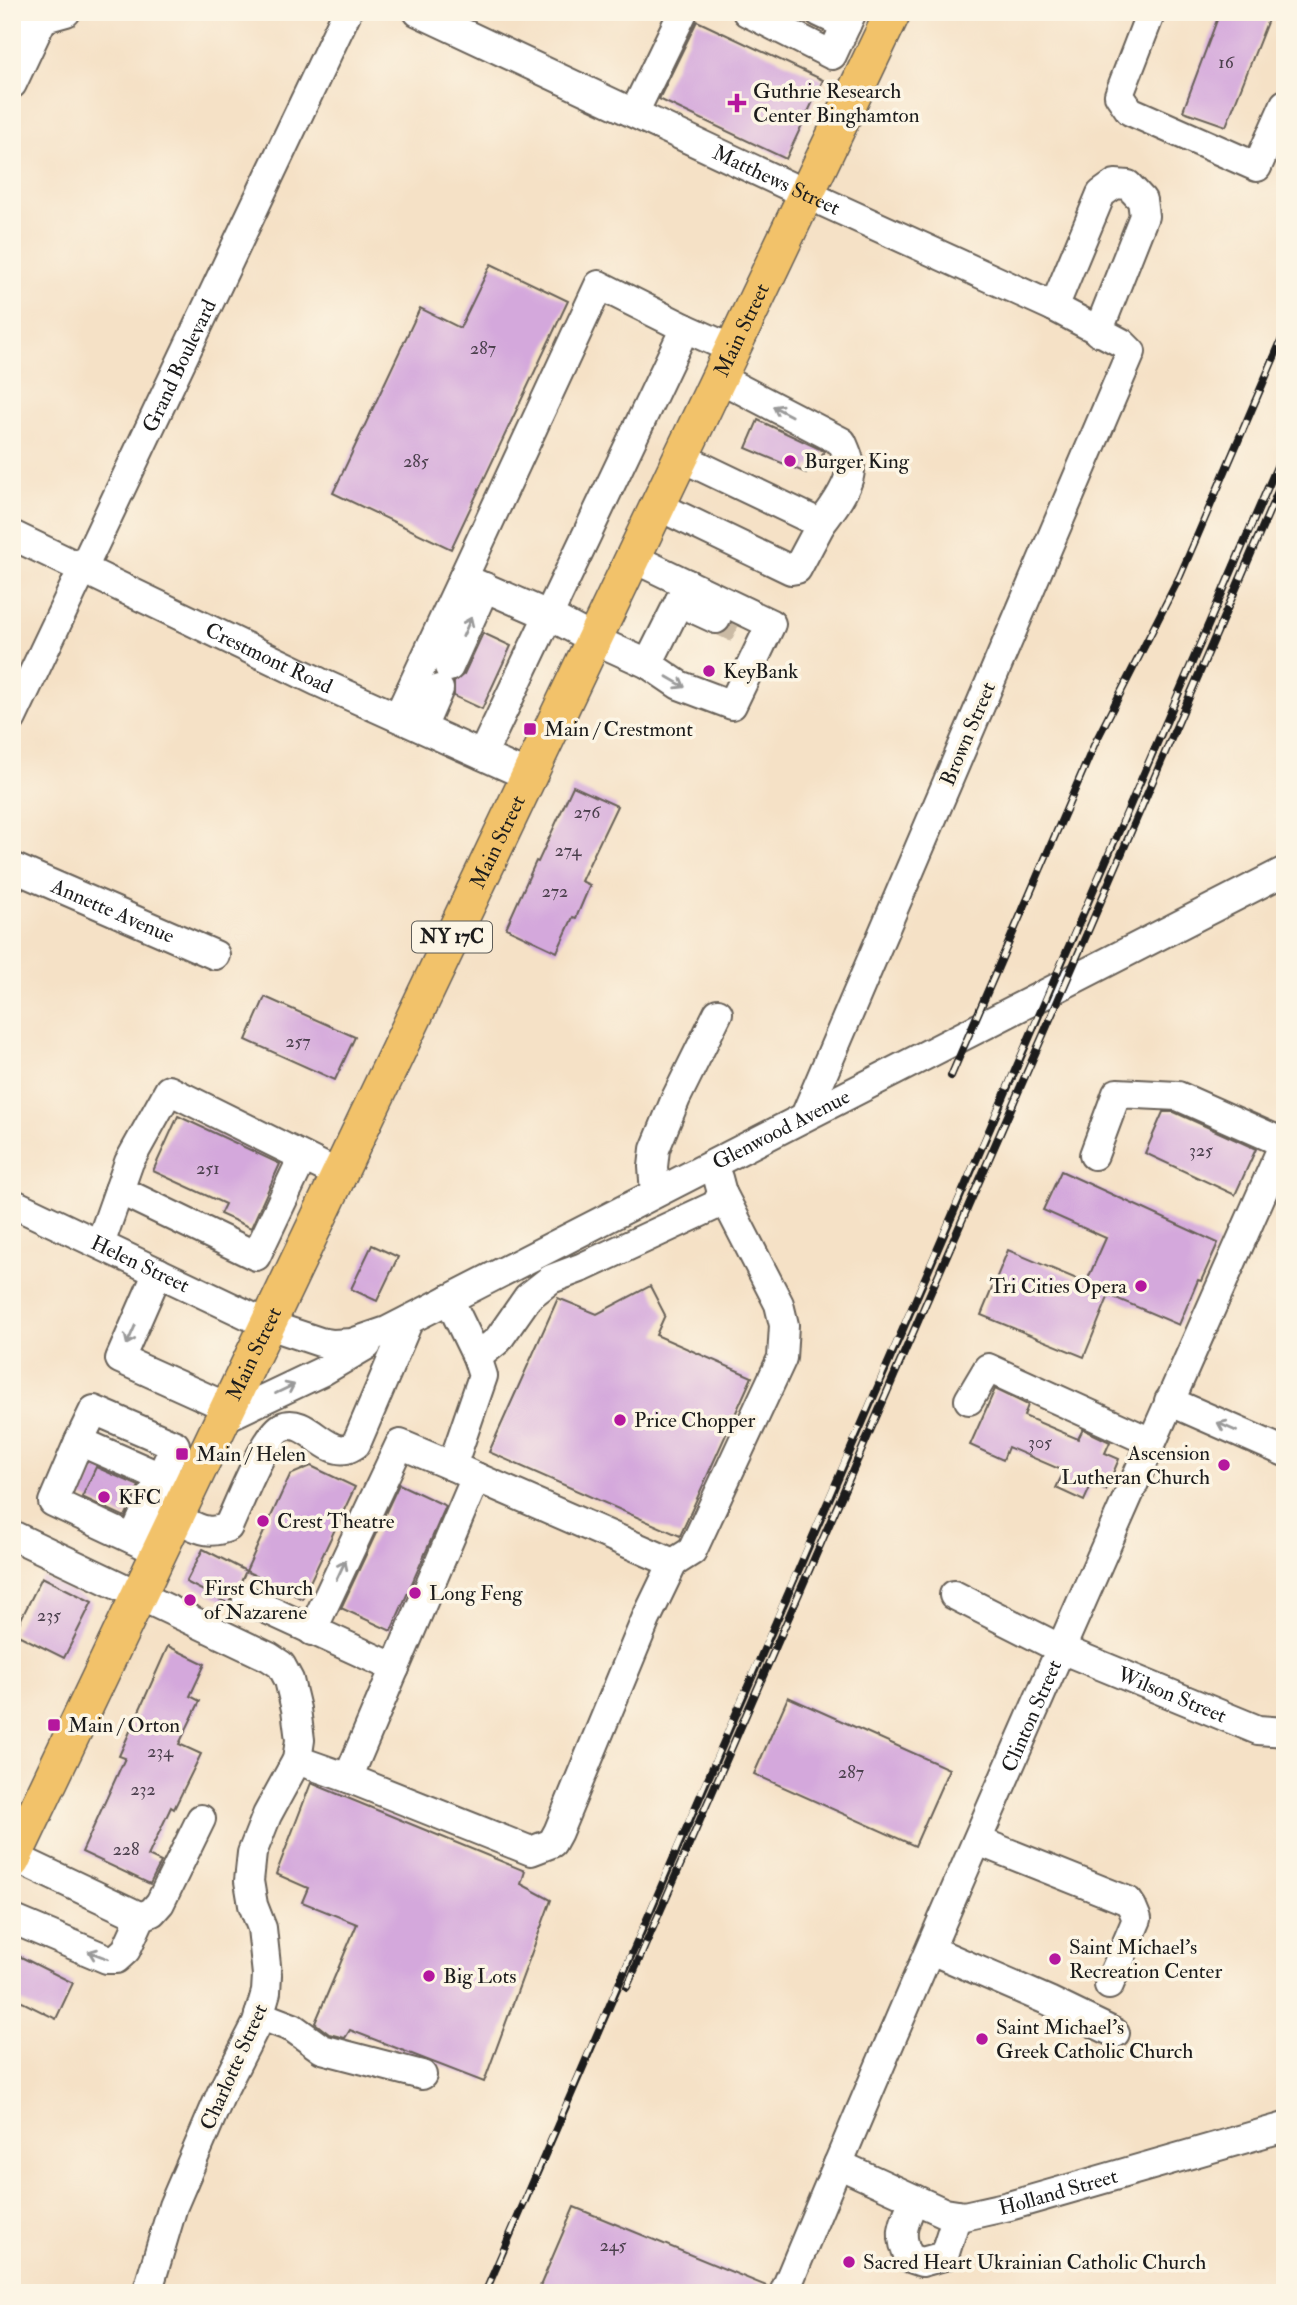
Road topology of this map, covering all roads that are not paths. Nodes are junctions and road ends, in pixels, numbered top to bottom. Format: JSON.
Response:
{"nodes":[{"id":1,"x":347,"y":12,"type":"edge"},
{"id":2,"x":418,"y":12,"type":"edge"},
{"id":3,"x":683,"y":12,"type":"edge"},
{"id":4,"x":747,"y":12,"type":"edge"},
{"id":5,"x":819,"y":12,"type":"edge"},
{"id":6,"x":892,"y":12,"type":"edge"},
{"id":7,"x":1152,"y":12,"type":"edge"},
{"id":8,"x":54,"y":15,"type":"edge"},
{"id":9,"x":849,"y":19,"type":"edge"},
{"id":10,"x":12,"y":27,"type":"edge"},
{"id":11,"x":832,"y":55,"type":"junction"},
{"id":12,"x":865,"y":70,"type":"junction"},
{"id":13,"x":12,"y":84,"type":"edge"},
{"id":14,"x":1285,"y":104,"type":"edge"},
{"id":15,"x":634,"y":113,"type":"junction"},
{"id":16,"x":806,"y":194,"type":"junction"},
{"id":17,"x":1054,"y":307,"type":"junction"},
{"id":18,"x":685,"y":328,"type":"junction"},
{"id":19,"x":1098,"y":331,"type":"junction"},
{"id":20,"x":1131,"y":352,"type":"joint"},
{"id":21,"x":725,"y":363,"type":"junction"},
{"id":22,"x":681,"y":457,"type":"junction"},
{"id":23,"x":658,"y":506,"type":"junction"},
{"id":24,"x":821,"y":524,"type":"junction"},
{"id":25,"x":12,"y":535,"type":"edge"},
{"id":26,"x":633,"y":558,"type":"junction"},
{"id":27,"x":82,"y":569,"type":"junction"},
{"id":28,"x":474,"y":582,"type":"junction"},
{"id":29,"x":684,"y":593,"type":"junction"},
{"id":30,"x":548,"y":615,"type":"junction"},
{"id":31,"x":593,"y":639,"type":"junction"},
{"id":32,"x":762,"y":641,"type":"junction"},
{"id":33,"x":648,"y":664,"type":"junction"},
{"id":34,"x":12,"y":718,"type":"edge"},
{"id":35,"x":410,"y":723,"type":"junction"},
{"id":36,"x":482,"y":755,"type":"junction"},
{"id":37,"x":528,"y":776,"type":"junction"},
{"id":38,"x":12,"y":867,"type":"edge"},
{"id":39,"x":1285,"y":871,"type":"edge"},
{"id":40,"x":215,"y":955,"type":"dead end"},
{"id":41,"x":718,"y":1013,"type":"dead end"},
{"id":42,"x":805,"y":1116,"type":"junction"},
{"id":43,"x":1284,"y":1142,"type":"edge"},
{"id":44,"x":1094,"y":1155,"type":"dead end"},
{"id":45,"x":303,"y":1157,"type":"junction"},
{"id":46,"x":714,"y":1163,"type":"junction"},
{"id":47,"x":340,"y":1175,"type":"junction"},
{"id":48,"x":119,"y":1190,"type":"junction"},
{"id":49,"x":1275,"y":1191,"type":"edge"},
{"id":50,"x":655,"y":1193,"type":"junction"},
{"id":51,"x":722,"y":1193,"type":"junction"},
{"id":52,"x":12,"y":1203,"type":"edge"},
{"id":53,"x":100,"y":1244,"type":"junction"},
{"id":54,"x":158,"y":1272,"type":"junction"},
{"id":55,"x":449,"y":1299,"type":"junction"},
{"id":56,"x":269,"y":1325,"type":"junction"},
{"id":57,"x":398,"y":1326,"type":"junction"},
{"id":58,"x":477,"y":1357,"type":"junction"},
{"id":59,"x":969,"y":1400,"type":"dead end"},
{"id":60,"x":1169,"y":1401,"type":"junction"},
{"id":61,"x":226,"y":1413,"type":"junction"},
{"id":62,"x":1151,"y":1442,"type":"junction"},
{"id":63,"x":83,"y":1443,"type":"junction"},
{"id":64,"x":1285,"y":1452,"type":"edge"},
{"id":65,"x":464,"y":1471,"type":"junction"},
{"id":66,"x":176,"y":1495,"type":"junction"},
{"id":67,"x":60,"y":1505,"type":"junction"},
{"id":68,"x":12,"y":1535,"type":"edge"},
{"id":69,"x":141,"y":1543,"type":"junction"},
{"id":70,"x":38,"y":1547,"type":"junction"},
{"id":71,"x":673,"y":1563,"type":"junction"},
{"id":72,"x":954,"y":1595,"type":"dead end"},
{"id":73,"x":139,"y":1596,"type":"junction"},
{"id":74,"x":247,"y":1600,"type":"dead end"},
{"id":75,"x":312,"y":1631,"type":"junction"},
{"id":76,"x":1061,"y":1649,"type":"junction"},
{"id":77,"x":395,"y":1668,"type":"junction"},
{"id":78,"x":1285,"y":1732,"type":"edge"},
{"id":79,"x":297,"y":1760,"type":"junction"},
{"id":80,"x":348,"y":1777,"type":"junction"},
{"id":81,"x":201,"y":1819,"type":"dead end"},
{"id":82,"x":978,"y":1841,"type":"junction"},
{"id":83,"x":13,"y":1859,"type":"edge"},
{"id":84,"x":141,"y":1917,"type":"junction"},
{"id":85,"x":12,"y":1919,"type":"edge"},
{"id":86,"x":931,"y":1950,"type":"junction"},
{"id":87,"x":1109,"y":1984,"type":"dead end"},
{"id":88,"x":259,"y":2015,"type":"junction"},
{"id":89,"x":1115,"y":2033,"type":"dead end"},
{"id":90,"x":422,"y":2075,"type":"dead end"},
{"id":91,"x":1285,"y":2127,"type":"edge"},
{"id":92,"x":838,"y":2164,"type":"junction"},
{"id":93,"x":914,"y":2199,"type":"junction"},
{"id":94,"x":957,"y":2215,"type":"junction"},
{"id":95,"x":147,"y":2293,"type":"edge"},
{"id":96,"x":784,"y":2293,"type":"edge"}],
"edges":[{"from":1,"to":27,"type":"street","name":"Grand Boulevard"},
{"from":2,"to":15,"type":"street","name":"Matthews Street"},
{"from":3,"to":15,"type":"street"},
{"from":4,"to":11,"type":"street"},
{"from":5,"to":9,"type":"street"},
{"from":6,"to":12,"type":"main road","name":"Main Street","number":"NY 17C"},
{"from":7,"to":14,"type":"street"},
{"from":8,"to":10,"type":"street"},
{"from":8,"to":13,"type":"street"},
{"from":9,"to":11,"type":"street"},
{"from":11,"to":12,"type":"street"},
{"from":12,"to":16,"type":"main road","name":"Main Street","number":"NY 17C"},
{"from":15,"to":16,"type":"street","name":"Matthews Street"},
{"from":16,"to":17,"type":"street","name":"Matthews Street"},
{"from":16,"to":21,"type":"main road","name":"Main Street","number":"NY 17C"},
{"from":17,"to":19,"type":"street","name":"Matthews Street"},
{"from":17,"to":19,"type":"street"},
{"from":18,"to":21,"type":"street"},
{"from":18,"to":28,"type":"street"},
{"from":18,"to":30,"type":"street"},
{"from":19,"to":20,"type":"street","name":"Matthews Street"},
{"from":20,"to":42,"type":"street","name":"Brown Street"},
{"from":21,"to":22,"type":"main road","name":"Main Street","number":"NY 17C"},
{"from":24,"to":21,"type":"street","one_way":true},
{"from":22,"to":23,"type":"main road","name":"Main Street","number":"NY 17C"},
{"from":22,"to":24,"type":"street"},
{"from":23,"to":24,"type":"street"},
{"from":23,"to":26,"type":"main road","name":"Main Street","number":"NY 17C"},
{"from":25,"to":27,"type":"street","name":"Crestmont Road"},
{"from":26,"to":29,"type":"street"},
{"from":26,"to":31,"type":"main road","name":"Main Street","number":"NY 17C"},
{"from":27,"to":34,"type":"street","name":"Grand Boulevard"},
{"from":27,"to":35,"type":"street","name":"Crestmont Road"},
{"from":28,"to":30,"type":"street"},
{"from":28,"to":35,"type":"street"},
{"from":35,"to":28,"type":"street","one_way":true},
{"from":29,"to":32,"type":"street"},
{"from":29,"to":32,"type":"street"},
{"from":29,"to":33,"type":"street"},
{"from":30,"to":31,"type":"street"},
{"from":30,"to":36,"type":"street"},
{"from":31,"to":33,"type":"street"},
{"from":31,"to":37,"type":"main road","name":"Main Street","number":"NY 17C"},
{"from":33,"to":32,"type":"street","one_way":true},
{"from":35,"to":36,"type":"street","name":"Crestmont Road"},
{"from":36,"to":37,"type":"street","name":"Crestmont Road"},
{"from":37,"to":47,"type":"main road","name":"Main Street","number":"NY 17C"},
{"from":38,"to":40,"type":"street","name":"Annette Avenue"},
{"from":39,"to":42,"type":"street","name":"Glenwood Avenue"},
{"from":41,"to":50,"type":"street"},
{"from":42,"to":46,"type":"street","name":"Glenwood Avenue"},
{"from":43,"to":44,"type":"street"},
{"from":43,"to":49,"type":"street","name":"Clinton Street"},
{"from":45,"to":47,"type":"street"},
{"from":45,"to":48,"type":"street"},
{"from":45,"to":48,"type":"street"},
{"from":46,"to":50,"type":"street","name":"Glenwood Avenue"},
{"from":46,"to":51,"type":"street"},
{"from":47,"to":56,"type":"main road","name":"Main Street","number":"NY 17C"},
{"from":48,"to":53,"type":"street"},
{"from":49,"to":60,"type":"street","name":"Clinton Street"},
{"from":50,"to":55,"type":"street","name":"Glenwood Avenue"},
{"from":51,"to":58,"type":"street"},
{"from":51,"to":71,"type":"street"},
{"from":52,"to":53,"type":"street","name":"Helen Street"},
{"from":53,"to":54,"type":"street","name":"Helen Street"},
{"from":54,"to":56,"type":"street","name":"Helen Street"},
{"from":54,"to":61,"type":"street","one_way":true},
{"from":55,"to":57,"type":"street","name":"Glenwood Avenue"},
{"from":55,"to":58,"type":"street"},
{"from":56,"to":57,"type":"street","name":"Glenwood Avenue"},
{"from":56,"to":61,"type":"main road","name":"Main Street","number":"NY 17C"},
{"from":61,"to":57,"type":"street","one_way":true},
{"from":57,"to":66,"type":"street"},
{"from":58,"to":65,"type":"street"},
{"from":59,"to":62,"type":"street"},
{"from":60,"to":62,"type":"street","name":"Clinton Street"},
{"from":64,"to":60,"type":"street","one_way":true},
{"from":61,"to":66,"type":"main road","name":"Main Street","number":"NY 17C"},
{"from":62,"to":76,"type":"street","name":"Clinton Street"},
{"from":63,"to":66,"type":"street"},
{"from":63,"to":67,"type":"street"},
{"from":63,"to":69,"type":"street"},
{"from":65,"to":71,"type":"street"},
{"from":75,"to":65,"type":"street","one_way":true},
{"from":65,"to":77,"type":"street"},
{"from":66,"to":69,"type":"main road","name":"Main Street","number":"NY 17C"},
{"from":67,"to":69,"type":"street"},
{"from":67,"to":70,"type":"street"},
{"from":68,"to":70,"type":"street"},
{"from":69,"to":73,"type":"main road","name":"Main Street","number":"NY 17C"},
{"from":70,"to":73,"type":"street"},
{"from":71,"to":80,"type":"street"},
{"from":72,"to":76,"type":"street","name":"Wilson Street"},
{"from":73,"to":79,"type":"street"},
{"from":73,"to":83,"type":"main road","name":"Main Street","number":"NY 17C"},
{"from":74,"to":75,"type":"street"},
{"from":75,"to":77,"type":"street"},
{"from":76,"to":78,"type":"street","name":"Wilson Street"},
{"from":76,"to":82,"type":"street","name":"Clinton Street"},
{"from":77,"to":80,"type":"street"},
{"from":79,"to":80,"type":"street"},
{"from":79,"to":88,"type":"street","name":"Charlotte Street"},
{"from":81,"to":84,"type":"street"},
{"from":82,"to":86,"type":"street","name":"Clinton Street"},
{"from":82,"to":87,"type":"street"},
{"from":83,"to":84,"type":"street"},
{"from":84,"to":85,"type":"street","one_way":true},
{"from":86,"to":89,"type":"street"},
{"from":86,"to":92,"type":"street","name":"Clinton Street"},
{"from":88,"to":90,"type":"street"},
{"from":88,"to":95,"type":"street","name":"Charlotte Street"},
{"from":91,"to":94,"type":"street","name":"Holland Street"},
{"from":92,"to":93,"type":"street","name":"Holland Street"},
{"from":92,"to":96,"type":"street","name":"Clinton Street"},
{"from":93,"to":94,"type":"street","name":"Holland Street"},
{"from":93,"to":94,"type":"street"}]}
